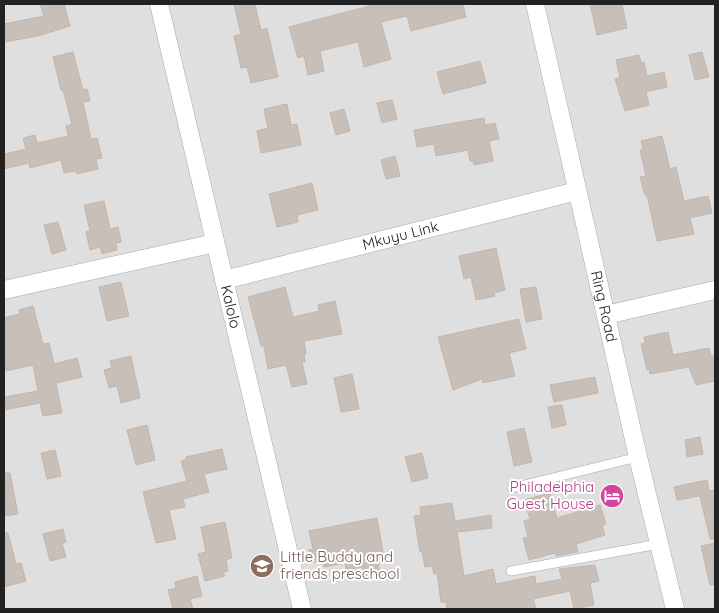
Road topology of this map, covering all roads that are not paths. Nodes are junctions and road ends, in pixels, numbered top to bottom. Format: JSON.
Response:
{"nodes":[{"id":1,"x":159,"y":4,"type":"edge"},
{"id":2,"x":536,"y":4,"type":"edge"},
{"id":3,"x":577,"y":191,"type":"junction"},
{"id":4,"x":215,"y":243,"type":"junction"},
{"id":5,"x":224,"y":280,"type":"junction"},
{"id":6,"x":4,"y":290,"type":"edge"},
{"id":7,"x":715,"y":290,"type":"edge"},
{"id":8,"x":606,"y":315,"type":"junction"},
{"id":9,"x":638,"y":457,"type":"junction"},
{"id":10,"x":512,"y":488,"type":"dead end"},
{"id":11,"x":659,"y":544,"type":"junction"},
{"id":12,"x":511,"y":571,"type":"dead end"},
{"id":13,"x":302,"y":609,"type":"edge"},
{"id":14,"x":675,"y":609,"type":"edge"}],
"edges":[{"from":1,"to":4,"type":"street","name":"Kalolo"},
{"from":2,"to":3,"type":"street","name":"Ring Road"},
{"from":3,"to":5,"type":"street","name":"Mkuyu Link"},
{"from":3,"to":8,"type":"street","name":"Ring Road"},
{"from":4,"to":5,"type":"street","name":"Kalolo"},
{"from":4,"to":6,"type":"street"},
{"from":5,"to":13,"type":"street","name":"Kalolo"},
{"from":7,"to":8,"type":"street"},
{"from":8,"to":9,"type":"street","name":"Ring Road"},
{"from":9,"to":10,"type":"lane"},
{"from":9,"to":11,"type":"street","name":"Ring Road"},
{"from":11,"to":12,"type":"lane"},
{"from":11,"to":14,"type":"street","name":"Ring Road"}]}
